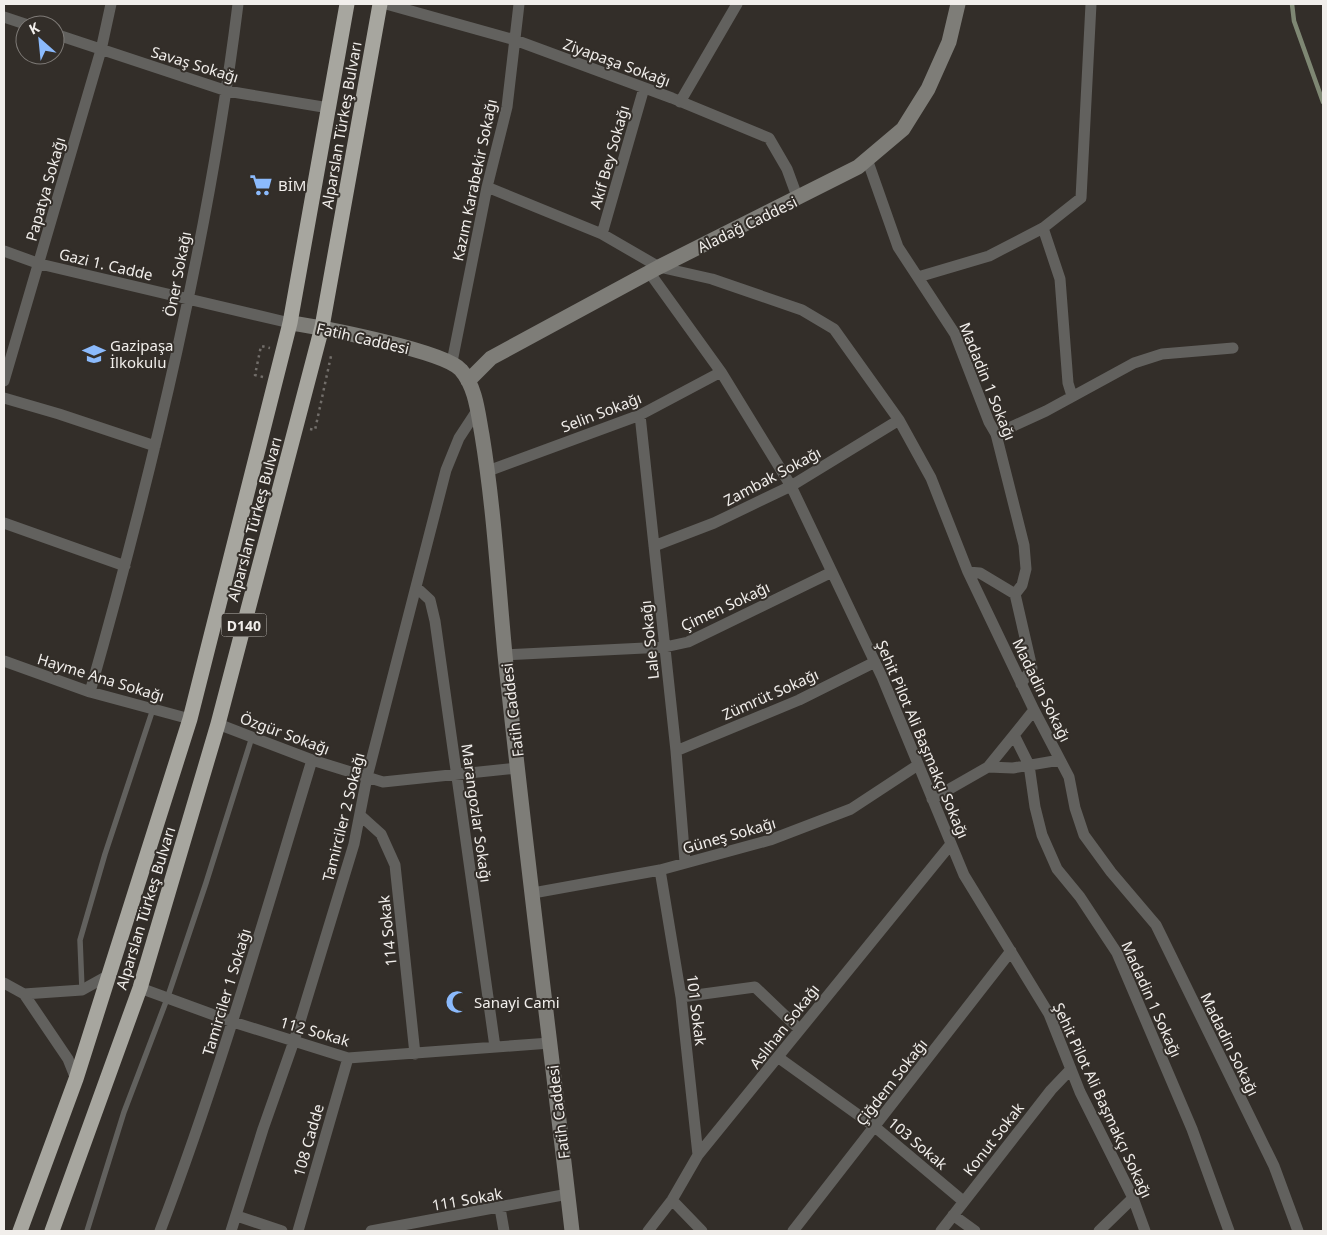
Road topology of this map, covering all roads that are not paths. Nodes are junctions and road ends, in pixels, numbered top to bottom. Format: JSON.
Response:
{"nodes":[{"id":1,"x":111,"y":4,"type":"edge"},
{"id":2,"x":238,"y":4,"type":"edge"},
{"id":3,"x":347,"y":4,"type":"edge"},
{"id":4,"x":380,"y":4,"type":"edge"},
{"id":5,"x":386,"y":4,"type":"edge"},
{"id":6,"x":519,"y":4,"type":"edge"},
{"id":7,"x":737,"y":4,"type":"edge"},
{"id":8,"x":958,"y":4,"type":"edge"},
{"id":9,"x":1091,"y":4,"type":"edge"},
{"id":10,"x":65,"y":37,"type":"edge"},
{"id":11,"x":515,"y":40,"type":"junction"},
{"id":12,"x":101,"y":50,"type":"junction"},
{"id":13,"x":644,"y":88,"type":"junction"},
{"id":14,"x":227,"y":91,"type":"junction"},
{"id":15,"x":680,"y":102,"type":"junction"},
{"id":16,"x":330,"y":108,"type":"junction"},
{"id":17,"x":867,"y":159,"type":"junction"},
{"id":18,"x":487,"y":187,"type":"junction"},
{"id":19,"x":798,"y":198,"type":"junction"},
{"id":20,"x":1043,"y":228,"type":"junction"},
{"id":21,"x":602,"y":234,"type":"junction"},
{"id":22,"x":4,"y":251,"type":"edge"},
{"id":23,"x":40,"y":264,"type":"junction"},
{"id":24,"x":654,"y":269,"type":"junction"},
{"id":25,"x":918,"y":277,"type":"junction"},
{"id":26,"x":188,"y":299,"type":"junction"},
{"id":27,"x":290,"y":323,"type":"junction"},
{"id":28,"x":322,"y":328,"type":"junction"},
{"id":29,"x":1234,"y":348,"type":"dead end"},
{"id":30,"x":452,"y":362,"type":"junction"},
{"id":31,"x":721,"y":372,"type":"junction"},
{"id":32,"x":468,"y":380,"type":"junction"},
{"id":33,"x":4,"y":381,"type":"edge"},
{"id":34,"x":1072,"y":396,"type":"junction"},
{"id":35,"x":4,"y":398,"type":"edge"},
{"id":36,"x":478,"y":409,"type":"junction"},
{"id":37,"x":640,"y":415,"type":"junction"},
{"id":38,"x":899,"y":420,"type":"junction"},
{"id":39,"x":996,"y":434,"type":"junction"},
{"id":40,"x":155,"y":446,"type":"junction"},
{"id":41,"x":488,"y":471,"type":"junction"},
{"id":42,"x":791,"y":486,"type":"junction"},
{"id":43,"x":4,"y":523,"type":"edge"},
{"id":44,"x":654,"y":546,"type":"junction"},
{"id":45,"x":126,"y":566,"type":"junction"},
{"id":46,"x":832,"y":572,"type":"junction"},
{"id":47,"x":968,"y":572,"type":"junction"},
{"id":48,"x":417,"y":588,"type":"junction"},
{"id":49,"x":1016,"y":594,"type":"junction"},
{"id":50,"x":665,"y":647,"type":"junction"},
{"id":51,"x":505,"y":654,"type":"junction"},
{"id":52,"x":4,"y":661,"type":"edge"},
{"id":53,"x":875,"y":662,"type":"junction"},
{"id":54,"x":1022,"y":684,"type":"junction"},
{"id":55,"x":90,"y":692,"type":"junction"},
{"id":56,"x":154,"y":709,"type":"junction"},
{"id":57,"x":1034,"y":710,"type":"junction"},
{"id":58,"x":190,"y":719,"type":"junction"},
{"id":59,"x":218,"y":724,"type":"junction"},
{"id":60,"x":1014,"y":735,"type":"junction"},
{"id":61,"x":252,"y":737,"type":"junction"},
{"id":62,"x":676,"y":751,"type":"junction"},
{"id":63,"x":312,"y":760,"type":"junction"},
{"id":64,"x":1060,"y":760,"type":"junction"},
{"id":65,"x":918,"y":765,"type":"junction"},
{"id":66,"x":1029,"y":766,"type":"junction"},
{"id":67,"x":988,"y":767,"type":"junction"},
{"id":68,"x":518,"y":768,"type":"junction"},
{"id":69,"x":456,"y":775,"type":"junction"},
{"id":70,"x":367,"y":777,"type":"junction"},
{"id":71,"x":932,"y":799,"type":"junction"},
{"id":72,"x":361,"y":816,"type":"junction"},
{"id":73,"x":951,"y":844,"type":"junction"},
{"id":74,"x":685,"y":862,"type":"junction"},
{"id":75,"x":660,"y":870,"type":"junction"},
{"id":76,"x":532,"y":893,"type":"junction"},
{"id":77,"x":1011,"y":951,"type":"junction"},
{"id":78,"x":109,"y":975,"type":"junction"},
{"id":79,"x":4,"y":983,"type":"edge"},
{"id":80,"x":140,"y":988,"type":"junction"},
{"id":81,"x":82,"y":990,"type":"junction"},
{"id":82,"x":24,"y":994,"type":"junction"},
{"id":83,"x":681,"y":997,"type":"junction"},
{"id":84,"x":167,"y":999,"type":"junction"},
{"id":85,"x":233,"y":1022,"type":"junction"},
{"id":86,"x":799,"y":1029,"type":"junction"},
{"id":87,"x":294,"y":1041,"type":"junction"},
{"id":88,"x":550,"y":1043,"type":"junction"},
{"id":89,"x":495,"y":1047,"type":"junction"},
{"id":90,"x":415,"y":1054,"type":"junction"},
{"id":91,"x":348,"y":1058,"type":"junction"},
{"id":92,"x":779,"y":1058,"type":"junction"},
{"id":93,"x":1071,"y":1069,"type":"junction"},
{"id":94,"x":76,"y":1079,"type":"junction"},
{"id":95,"x":875,"y":1127,"type":"junction"},
{"id":96,"x":698,"y":1156,"type":"junction"},
{"id":97,"x":568,"y":1194,"type":"junction"},
{"id":98,"x":1133,"y":1198,"type":"junction"},
{"id":99,"x":672,"y":1200,"type":"junction"},
{"id":100,"x":963,"y":1201,"type":"junction"},
{"id":101,"x":500,"y":1208,"type":"junction"},
{"id":102,"x":953,"y":1215,"type":"junction"},
{"id":103,"x":237,"y":1216,"type":"junction"},
{"id":104,"x":20,"y":1231,"type":"edge"},
{"id":105,"x":52,"y":1231,"type":"edge"},
{"id":106,"x":87,"y":1231,"type":"edge"},
{"id":107,"x":160,"y":1231,"type":"edge"},
{"id":108,"x":232,"y":1231,"type":"edge"},
{"id":109,"x":282,"y":1231,"type":"edge"},
{"id":110,"x":298,"y":1231,"type":"edge"},
{"id":111,"x":371,"y":1231,"type":"edge"},
{"id":112,"x":504,"y":1231,"type":"edge"},
{"id":113,"x":572,"y":1231,"type":"edge"},
{"id":114,"x":648,"y":1231,"type":"edge"},
{"id":115,"x":702,"y":1231,"type":"edge"},
{"id":116,"x":793,"y":1231,"type":"edge"},
{"id":117,"x":941,"y":1231,"type":"edge"},
{"id":118,"x":975,"y":1231,"type":"edge"},
{"id":119,"x":1099,"y":1231,"type":"edge"},
{"id":120,"x":1145,"y":1231,"type":"edge"},
{"id":121,"x":1229,"y":1231,"type":"edge"},
{"id":122,"x":1298,"y":1231,"type":"edge"}],
"edges":[{"from":1,"to":12,"type":"street","name":"Papatya Sokağı"},
{"from":2,"to":14,"type":"street","name":"Öner Sokağı"},
{"from":3,"to":16,"type":"highway","name":"Alparslan Türkeş Bulvarı","number":"D140"},
{"from":4,"to":28,"type":"highway","name":"Alparslan Türkeş Bulvarı","number":"D140"},
{"from":5,"to":11,"type":"street","name":"Ziyapaşa Sokağı"},
{"from":6,"to":11,"type":"street","name":"Kazım Karabekir Sokağı"},
{"from":7,"to":15,"type":"street"},
{"from":8,"to":17,"type":"main road","name":"Aladağ Caddesi"},
{"from":9,"to":20,"type":"street"},
{"from":10,"to":12,"type":"street","name":"Savaş Sokağı"},
{"from":11,"to":13,"type":"street","name":"Ziyapaşa Sokağı"},
{"from":11,"to":18,"type":"street","name":"Kazım Karabekir Sokağı"},
{"from":12,"to":14,"type":"street","name":"Savaş Sokağı"},
{"from":12,"to":23,"type":"street","name":"Papatya Sokağı"},
{"from":13,"to":15,"type":"street","name":"Ziyapaşa Sokağı"},
{"from":13,"to":21,"type":"street","name":"Akif Bey Sokağı"},
{"from":14,"to":16,"type":"street","name":"Savaş Sokağı"},
{"from":14,"to":26,"type":"street","name":"Öner Sokağı"},
{"from":15,"to":19,"type":"street","name":"Ziyapaşa Sokağı"},
{"from":16,"to":27,"type":"highway","name":"Alparslan Türkeş Bulvarı","number":"D140"},
{"from":17,"to":19,"type":"main road","name":"Aladağ Caddesi"},
{"from":17,"to":25,"type":"street","name":"Madadin 1 Sokağı"},
{"from":18,"to":21,"type":"street","name":"Şehit Pilot Ali Başmakçı Sokağı"},
{"from":18,"to":30,"type":"street","name":"Kazım Karabekir Sokağı"},
{"from":19,"to":24,"type":"main road","name":"Aladağ Caddesi"},
{"from":20,"to":25,"type":"street"},
{"from":20,"to":34,"type":"street"},
{"from":21,"to":24,"type":"street","name":"Şehit Pilot Ali Başmakçı Sokağı"},
{"from":22,"to":23,"type":"street","name":"Gazi 1. Cadde"},
{"from":23,"to":26,"type":"street","name":"Gazi 1. Cadde"},
{"from":23,"to":33,"type":"street","name":"Papatya Sokağı"},
{"from":24,"to":31,"type":"street","name":"Şehit Pilot Ali Başmakçı Sokağı"},
{"from":24,"to":32,"type":"main road","name":"Aladağ Caddesi"},
{"from":24,"to":38,"type":"street","name":"Madadin Sokağı"},
{"from":25,"to":39,"type":"street","name":"Madadin 1 Sokağı"},
{"from":26,"to":27,"type":"street","name":"Gazi 1. Cadde"},
{"from":26,"to":40,"type":"street","name":"Öner Sokağı"},
{"from":27,"to":28,"type":"main road","name":"Fatih Caddesi"},
{"from":27,"to":58,"type":"highway","name":"Alparslan Türkeş Bulvarı","number":"D140"},
{"from":28,"to":30,"type":"main road","name":"Fatih Caddesi"},
{"from":28,"to":59,"type":"highway","name":"Alparslan Türkeş Bulvarı","number":"D140"},
{"from":29,"to":34,"type":"street"},
{"from":30,"to":32,"type":"main road","name":"Fatih Caddesi"},
{"from":31,"to":37,"type":"street","name":"Selin Sokağı"},
{"from":31,"to":42,"type":"street","name":"Şehit Pilot Ali Başmakçı Sokağı"},
{"from":32,"to":36,"type":"main road","name":"Fatih Caddesi"},
{"from":34,"to":39,"type":"street"},
{"from":35,"to":40,"type":"street"},
{"from":36,"to":41,"type":"main road","name":"Fatih Caddesi"},
{"from":36,"to":48,"type":"street","name":"Tamirciler 2 Sokağı"},
{"from":37,"to":41,"type":"street","name":"Selin Sokağı"},
{"from":37,"to":44,"type":"street","name":"Lale Sokağı"},
{"from":38,"to":42,"type":"street","name":"Zambak Sokağı"},
{"from":38,"to":47,"type":"street","name":"Madadin Sokağı"},
{"from":39,"to":49,"type":"street","name":"Madadin 1 Sokağı"},
{"from":40,"to":45,"type":"street","name":"Öner Sokağı"},
{"from":41,"to":51,"type":"main road","name":"Fatih Caddesi"},
{"from":42,"to":44,"type":"street","name":"Zambak Sokağı"},
{"from":42,"to":46,"type":"street","name":"Şehit Pilot Ali Başmakçı Sokağı"},
{"from":43,"to":45,"type":"street"},
{"from":44,"to":50,"type":"street","name":"Lale Sokağı"},
{"from":45,"to":55,"type":"street","name":"Öner Sokağı"},
{"from":46,"to":50,"type":"street","name":"Çimen Sokağı"},
{"from":46,"to":53,"type":"street","name":"Şehit Pilot Ali Başmakçı Sokağı"},
{"from":47,"to":49,"type":"street"},
{"from":47,"to":54,"type":"street","name":"Madadin Sokağı"},
{"from":48,"to":69,"type":"street","name":"Marangozlar Sokağı"},
{"from":48,"to":70,"type":"street","name":"Tamirciler 2 Sokağı"},
{"from":49,"to":54,"type":"street"},
{"from":50,"to":51,"type":"street","name":"Çimen Sokağı"},
{"from":50,"to":62,"type":"street","name":"Lale Sokağı"},
{"from":51,"to":68,"type":"main road","name":"Fatih Caddesi"},
{"from":52,"to":55,"type":"street","name":"Hayme Ana Sokağı"},
{"from":53,"to":62,"type":"street","name":"Zümrüt Sokağı"},
{"from":53,"to":65,"type":"street","name":"Şehit Pilot Ali Başmakçı Sokağı"},
{"from":54,"to":57,"type":"street","name":"Madadin Sokağı"},
{"from":55,"to":56,"type":"street","name":"Hayme Ana Sokağı"},
{"from":56,"to":58,"type":"street","name":"Hayme Ana Sokağı"},
{"from":56,"to":81,"type":"lane"},
{"from":57,"to":60,"type":"street"},
{"from":57,"to":64,"type":"street","name":"Madadin Sokağı"},
{"from":58,"to":78,"type":"highway","name":"Alparslan Türkeş Bulvarı","number":"D140"},
{"from":59,"to":61,"type":"street","name":"Özgür Sokağı"},
{"from":59,"to":80,"type":"highway","name":"Alparslan Türkeş Bulvarı","number":"D140"},
{"from":60,"to":66,"type":"street","name":"Madadin 1 Sokağı"},
{"from":60,"to":67,"type":"street"},
{"from":61,"to":63,"type":"street","name":"Özgür Sokağı"},
{"from":61,"to":84,"type":"lane"},
{"from":62,"to":74,"type":"street","name":"Lale Sokağı"},
{"from":63,"to":70,"type":"street","name":"Özgür Sokağı"},
{"from":63,"to":85,"type":"street","name":"Tamirciler 1 Sokağı"},
{"from":64,"to":66,"type":"street"},
{"from":64,"to":122,"type":"street","name":"Madadin Sokağı"},
{"from":65,"to":71,"type":"street","name":"Şehit Pilot Ali Başmakçı Sokağı"},
{"from":65,"to":74,"type":"street","name":"Güneş Sokağı"},
{"from":66,"to":67,"type":"street"},
{"from":66,"to":121,"type":"street","name":"Madadin 1 Sokağı"},
{"from":67,"to":71,"type":"street"},
{"from":68,"to":69,"type":"street","name":"Özgür Sokağı"},
{"from":68,"to":76,"type":"main road","name":"Fatih Caddesi"},
{"from":69,"to":70,"type":"street","name":"Özgür Sokağı"},
{"from":69,"to":89,"type":"street","name":"Marangozlar Sokağı"},
{"from":70,"to":72,"type":"street","name":"Tamirciler 2 Sokağı"},
{"from":71,"to":73,"type":"street","name":"Şehit Pilot Ali Başmakçı Sokağı"},
{"from":72,"to":87,"type":"street","name":"Tamirciler 2 Sokağı"},
{"from":72,"to":90,"type":"street","name":"114 Sokak"},
{"from":73,"to":77,"type":"street","name":"Şehit Pilot Ali Başmakçı Sokağı"},
{"from":73,"to":86,"type":"street","name":"Aslıhan Sokağı"},
{"from":74,"to":75,"type":"street","name":"Güneş Sokağı"},
{"from":75,"to":76,"type":"street","name":"Güneş Sokağı"},
{"from":75,"to":83,"type":"street","name":"101 Sokak"},
{"from":76,"to":88,"type":"main road","name":"Fatih Caddesi"},
{"from":77,"to":93,"type":"street","name":"Şehit Pilot Ali Başmakçı Sokağı"},
{"from":77,"to":95,"type":"street","name":"Çiğdem Sokağı"},
{"from":78,"to":81,"type":"street"},
{"from":78,"to":94,"type":"highway","name":"Alparslan Türkeş Bulvarı","number":"D140"},
{"from":79,"to":82,"type":"street"},
{"from":80,"to":84,"type":"street","name":"112 Sokak"},
{"from":80,"to":105,"type":"highway","name":"Alparslan Türkeş Bulvarı","number":"D140"},
{"from":81,"to":82,"type":"street"},
{"from":82,"to":94,"type":"street"},
{"from":83,"to":86,"type":"street"},
{"from":83,"to":96,"type":"street","name":"101 Sokak"},
{"from":84,"to":85,"type":"street","name":"112 Sokak"},
{"from":84,"to":106,"type":"lane"},
{"from":85,"to":87,"type":"street","name":"112 Sokak"},
{"from":85,"to":107,"type":"street","name":"Tamirciler 1 Sokağı"},
{"from":86,"to":92,"type":"street","name":"Aslıhan Sokağı"},
{"from":87,"to":91,"type":"street","name":"112 Sokak"},
{"from":87,"to":103,"type":"street","name":"Tamirciler 2 Sokağı"},
{"from":88,"to":89,"type":"street","name":"112 Sokak"},
{"from":88,"to":97,"type":"main road","name":"Fatih Caddesi"},
{"from":89,"to":90,"type":"street","name":"112 Sokak"},
{"from":90,"to":91,"type":"street","name":"112 Sokak"},
{"from":91,"to":110,"type":"street","name":"108 Cadde"},
{"from":92,"to":95,"type":"street","name":"103 Sokak"},
{"from":92,"to":96,"type":"street","name":"Aslıhan Sokağı"},
{"from":93,"to":98,"type":"street","name":"Şehit Pilot Ali Başmakçı Sokağı"},
{"from":93,"to":100,"type":"street","name":"Konut Sokak"},
{"from":94,"to":104,"type":"highway","name":"Alparslan Türkeş Bulvarı","number":"D140"},
{"from":95,"to":100,"type":"street","name":"103 Sokak"},
{"from":95,"to":116,"type":"street","name":"Çiğdem Sokağı"},
{"from":96,"to":99,"type":"street","name":"Aslıhan Sokağı"},
{"from":97,"to":101,"type":"street","name":"111 Sokak"},
{"from":97,"to":113,"type":"main road","name":"Fatih Caddesi"},
{"from":98,"to":119,"type":"street"},
{"from":98,"to":120,"type":"street","name":"Şehit Pilot Ali Başmakçı Sokağı"},
{"from":99,"to":114,"type":"street","name":"Aslıhan Sokağı"},
{"from":99,"to":115,"type":"street"},
{"from":100,"to":102,"type":"street","name":"Konut Sokak"},
{"from":101,"to":111,"type":"street","name":"111 Sokak"},
{"from":101,"to":112,"type":"street"},
{"from":102,"to":117,"type":"street","name":"Konut Sokak"},
{"from":102,"to":118,"type":"street"},
{"from":103,"to":108,"type":"street","name":"Tamirciler 2 Sokağı"},
{"from":103,"to":109,"type":"street"}]}
